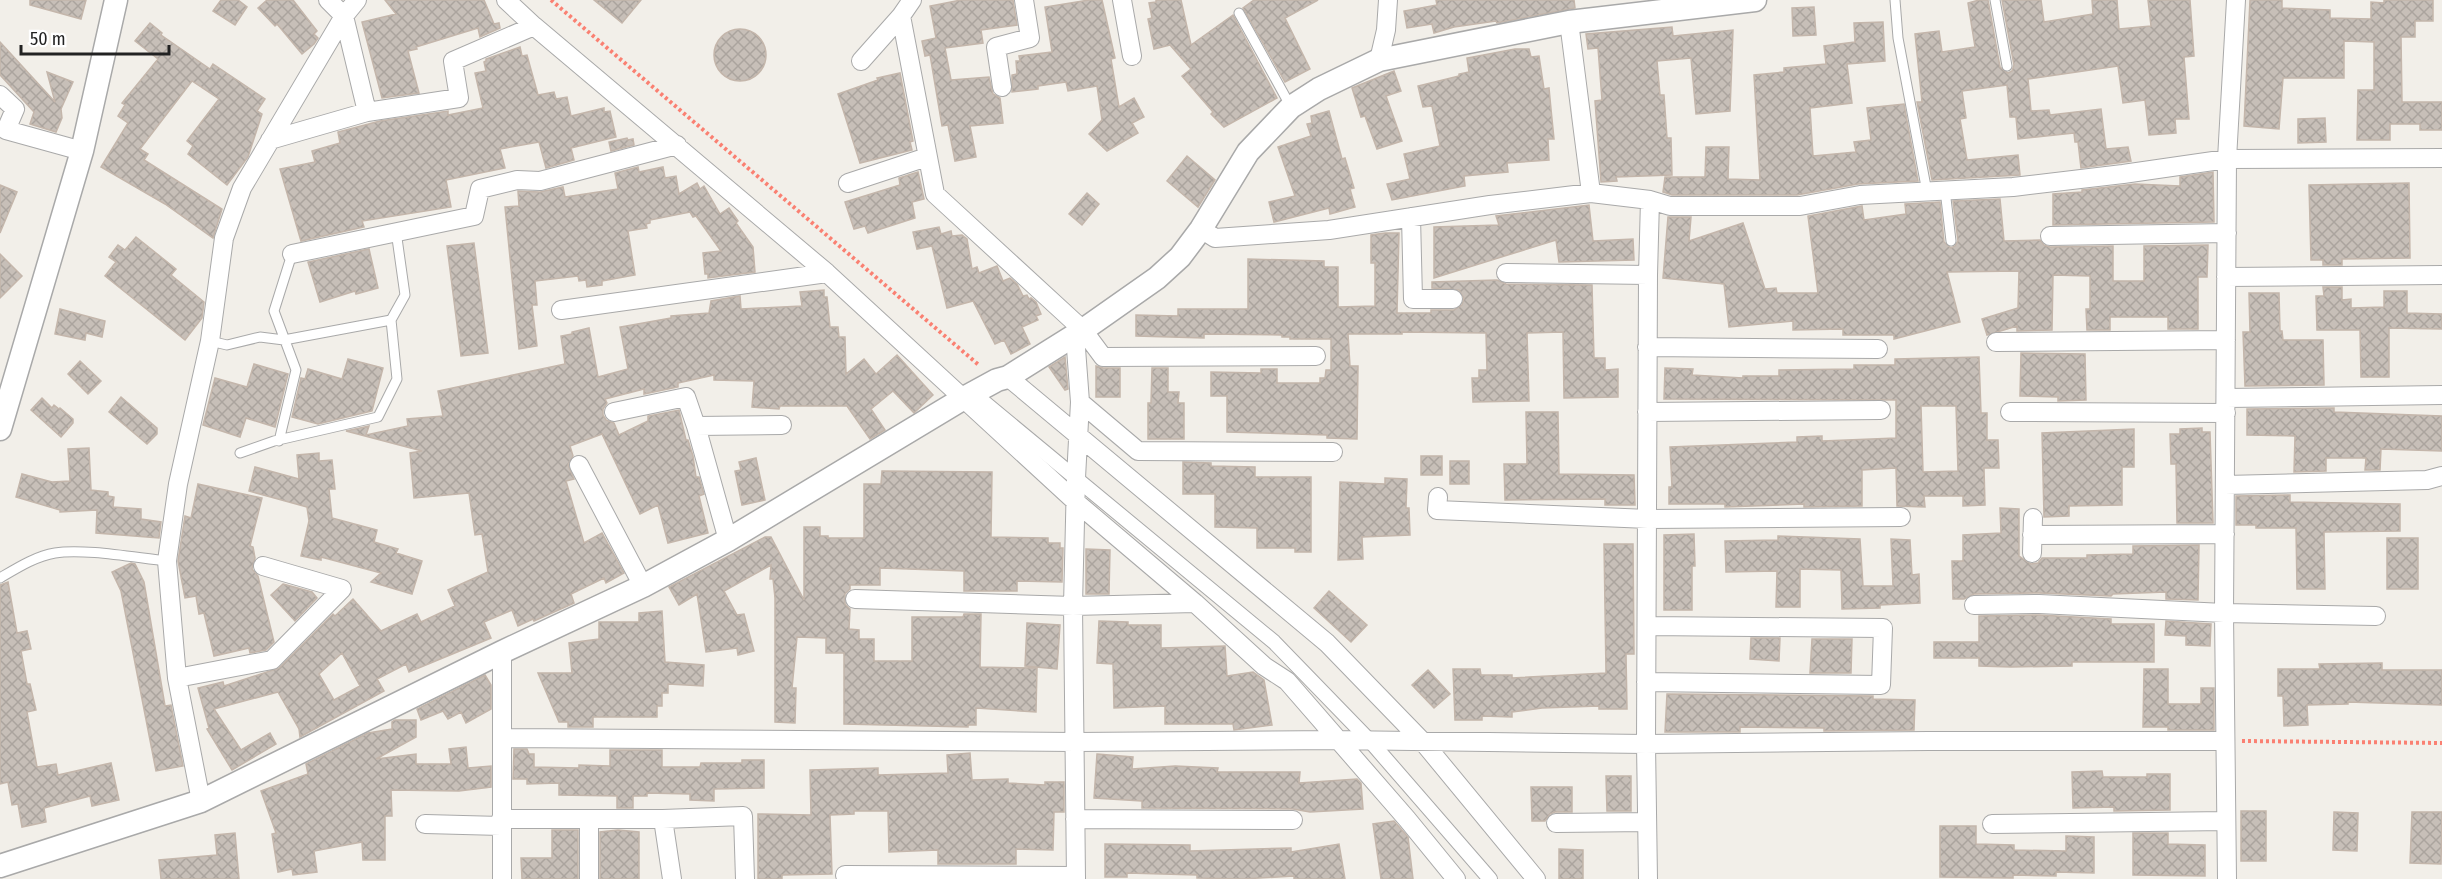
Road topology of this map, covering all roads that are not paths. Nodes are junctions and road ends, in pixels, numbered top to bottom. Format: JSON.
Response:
{"nodes":[{"id":1,"x":116,"y":0,"type":"edge"},
{"id":2,"x":328,"y":0,"type":"edge"},
{"id":3,"x":357,"y":0,"type":"edge"},
{"id":4,"x":507,"y":0,"type":"edge"},
{"id":5,"x":1024,"y":0,"type":"edge"},
{"id":6,"x":1122,"y":0,"type":"edge"},
{"id":7,"x":1388,"y":0,"type":"edge"},
{"id":8,"x":1750,"y":0,"type":"edge"},
{"id":9,"x":1755,"y":0,"type":"edge"},
{"id":10,"x":1895,"y":0,"type":"edge"},
{"id":11,"x":1995,"y":0,"type":"edge"},
{"id":12,"x":2236,"y":0,"type":"edge"},
{"id":13,"x":908,"y":5,"type":"edge"},
{"id":14,"x":1239,"y":13,"type":"dead end"},
{"id":15,"x":344,"y":16,"type":"junction"},
{"id":16,"x":1569,"y":22,"type":"junction"},
{"id":17,"x":534,"y":26,"type":"junction"},
{"id":18,"x":1131,"y":56,"type":"dead end"},
{"id":19,"x":1379,"y":60,"type":"junction"},
{"id":20,"x":861,"y":61,"type":"dead end"},
{"id":21,"x":2007,"y":66,"type":"dead end"},
{"id":22,"x":1002,"y":87,"type":"dead end"},
{"id":23,"x":0,"y":95,"type":"edge"},
{"id":24,"x":1291,"y":107,"type":"junction"},
{"id":25,"x":367,"y":112,"type":"junction"},
{"id":26,"x":3,"y":136,"type":"edge"},
{"id":27,"x":270,"y":140,"type":"junction"},
{"id":28,"x":677,"y":145,"type":"junction"},
{"id":29,"x":82,"y":152,"type":"junction"},
{"id":30,"x":927,"y":157,"type":"junction"},
{"id":31,"x":2442,"y":158,"type":"edge"},
{"id":32,"x":2227,"y":159,"type":"junction"},
{"id":33,"x":848,"y":183,"type":"dead end"},
{"id":34,"x":1936,"y":191,"type":"junction"},
{"id":35,"x":1591,"y":193,"type":"junction"},
{"id":36,"x":1650,"y":200,"type":"junction"},
{"id":37,"x":1411,"y":217,"type":"junction"},
{"id":38,"x":1201,"y":229,"type":"junction"},
{"id":39,"x":396,"y":231,"type":"junction"},
{"id":40,"x":2227,"y":233,"type":"junction"},
{"id":41,"x":2050,"y":236,"type":"dead end"},
{"id":42,"x":1951,"y":241,"type":"dead end"},
{"id":43,"x":292,"y":254,"type":"joint"},
{"id":44,"x":826,"y":273,"type":"junction"},
{"id":45,"x":1506,"y":273,"type":"dead end"},
{"id":46,"x":1648,"y":275,"type":"junction"},
{"id":47,"x":2442,"y":275,"type":"edge"},
{"id":48,"x":2226,"y":277,"type":"junction"},
{"id":49,"x":1452,"y":299,"type":"dead end"},
{"id":50,"x":561,"y":310,"type":"dead end"},
{"id":51,"x":391,"y":320,"type":"junction"},
{"id":52,"x":1079,"y":333,"type":"junction"},
{"id":53,"x":284,"y":340,"type":"junction"},
{"id":54,"x":2226,"y":340,"type":"junction"},
{"id":55,"x":210,"y":341,"type":"junction"},
{"id":56,"x":1996,"y":342,"type":"dead end"},
{"id":57,"x":1647,"y":347,"type":"junction"},
{"id":58,"x":1878,"y":349,"type":"dead end"},
{"id":59,"x":1316,"y":356,"type":"dead end"},
{"id":60,"x":1002,"y":378,"type":"junction"},
{"id":61,"x":2442,"y":394,"type":"edge"},
{"id":62,"x":969,"y":396,"type":"junction"},
{"id":63,"x":1080,"y":402,"type":"junction"},
{"id":64,"x":2226,"y":405,"type":"junction"},
{"id":65,"x":1881,"y":410,"type":"dead end"},
{"id":66,"x":614,"y":412,"type":"dead end"},
{"id":67,"x":1647,"y":412,"type":"junction"},
{"id":68,"x":2010,"y":412,"type":"dead end"},
{"id":69,"x":782,"y":425,"type":"dead end"},
{"id":70,"x":696,"y":426,"type":"junction"},
{"id":71,"x":0,"y":429,"type":"edge"},
{"id":72,"x":1078,"y":435,"type":"junction"},
{"id":73,"x":279,"y":441,"type":"junction"},
{"id":74,"x":1333,"y":452,"type":"dead end"},
{"id":75,"x":240,"y":453,"type":"dead end"},
{"id":76,"x":579,"y":465,"type":"dead end"},
{"id":77,"x":2442,"y":476,"type":"edge"},
{"id":78,"x":1076,"y":478,"type":"junction"},
{"id":79,"x":2225,"y":485,"type":"junction"},
{"id":80,"x":1438,"y":497,"type":"dead end"},
{"id":81,"x":1077,"y":503,"type":"junction"},
{"id":82,"x":1901,"y":517,"type":"dead end"},
{"id":83,"x":1647,"y":519,"type":"junction"},
{"id":84,"x":2225,"y":534,"type":"junction"},
{"id":85,"x":2032,"y":535,"type":"dead end"},
{"id":86,"x":728,"y":540,"type":"junction"},
{"id":87,"x":167,"y":561,"type":"junction"},
{"id":88,"x":263,"y":566,"type":"dead end"},
{"id":89,"x":0,"y":578,"type":"edge"},
{"id":90,"x":643,"y":586,"type":"junction"},
{"id":91,"x":855,"y":599,"type":"dead end"},
{"id":92,"x":1195,"y":603,"type":"junction"},
{"id":93,"x":1974,"y":605,"type":"dead end"},
{"id":94,"x":1073,"y":606,"type":"junction"},
{"id":95,"x":2224,"y":613,"type":"junction"},
{"id":96,"x":2376,"y":615,"type":"dead end"},
{"id":97,"x":1647,"y":626,"type":"junction"},
{"id":98,"x":502,"y":652,"type":"junction"},
{"id":99,"x":177,"y":678,"type":"junction"},
{"id":100,"x":1646,"y":682,"type":"junction"},
{"id":101,"x":502,"y":738,"type":"junction"},
{"id":102,"x":1337,"y":740,"type":"junction"},
{"id":103,"x":2224,"y":741,"type":"junction"},
{"id":104,"x":1075,"y":742,"type":"junction"},
{"id":105,"x":1371,"y":742,"type":"junction"},
{"id":106,"x":1423,"y":742,"type":"junction"},
{"id":107,"x":1646,"y":744,"type":"junction"},
{"id":108,"x":201,"y":801,"type":"junction"},
{"id":109,"x":663,"y":819,"type":"junction"},
{"id":110,"x":1075,"y":819,"type":"junction"},
{"id":111,"x":589,"y":820,"type":"junction"},
{"id":112,"x":1293,"y":820,"type":"dead end"},
{"id":113,"x":2226,"y":821,"type":"junction"},
{"id":114,"x":1647,"y":822,"type":"junction"},
{"id":115,"x":501,"y":823,"type":"junction"},
{"id":116,"x":1556,"y":823,"type":"dead end"},
{"id":117,"x":425,"y":824,"type":"dead end"},
{"id":118,"x":1992,"y":824,"type":"dead end"},
{"id":119,"x":0,"y":867,"type":"edge"},
{"id":120,"x":845,"y":876,"type":"dead end"},
{"id":121,"x":1076,"y":878,"type":"edge"},
{"id":122,"x":502,"y":879,"type":"edge"},
{"id":123,"x":589,"y":879,"type":"edge"},
{"id":124,"x":672,"y":879,"type":"edge"},
{"id":125,"x":745,"y":879,"type":"edge"},
{"id":126,"x":1456,"y":879,"type":"edge"},
{"id":127,"x":1490,"y":879,"type":"edge"},
{"id":128,"x":1536,"y":879,"type":"edge"},
{"id":129,"x":1648,"y":879,"type":"edge"},
{"id":130,"x":2227,"y":879,"type":"edge"}],
"edges":[{"from":1,"to":29,"type":"street"},
{"from":2,"to":15,"type":"street"},
{"from":3,"to":15,"type":"street"},
{"from":4,"to":17,"type":"street"},
{"from":5,"to":22,"type":"street"},
{"from":6,"to":18,"type":"street"},
{"from":7,"to":19,"type":"street"},
{"from":8,"to":9,"type":"street"},
{"from":8,"to":16,"type":"street"},
{"from":10,"to":34,"type":"lane"},
{"from":11,"to":21,"type":"lane"},
{"from":12,"to":32,"type":"street"},
{"from":13,"to":20,"type":"street"},
{"from":13,"to":30,"type":"street"},
{"from":14,"to":24,"type":"lane"},
{"from":15,"to":25,"type":"street"},
{"from":15,"to":27,"type":"street"},
{"from":16,"to":19,"type":"street"},
{"from":16,"to":35,"type":"street"},
{"from":17,"to":25,"type":"street"},
{"from":17,"to":28,"type":"street"},
{"from":19,"to":24,"type":"street"},
{"from":23,"to":26,"type":"street"},
{"from":24,"to":38,"type":"street"},
{"from":25,"to":27,"type":"street"},
{"from":26,"to":29,"type":"street"},
{"from":27,"to":55,"type":"street"},
{"from":28,"to":39,"type":"street"},
{"from":28,"to":44,"type":"street"},
{"from":29,"to":71,"type":"street"},
{"from":30,"to":33,"type":"street"},
{"from":30,"to":52,"type":"street"},
{"from":31,"to":32,"type":"street"},
{"from":32,"to":34,"type":"street"},
{"from":32,"to":40,"type":"street"},
{"from":34,"to":36,"type":"street"},
{"from":34,"to":42,"type":"lane"},
{"from":35,"to":36,"type":"street"},
{"from":35,"to":37,"type":"street"},
{"from":36,"to":46,"type":"street"},
{"from":37,"to":38,"type":"street"},
{"from":37,"to":49,"type":"street"},
{"from":38,"to":52,"type":"street"},
{"from":39,"to":43,"type":"street"},
{"from":39,"to":51,"type":"lane"},
{"from":40,"to":41,"type":"street"},
{"from":40,"to":48,"type":"street"},
{"from":43,"to":53,"type":"lane"},
{"from":44,"to":50,"type":"street"},
{"from":44,"to":62,"type":"street"},
{"from":45,"to":46,"type":"street"},
{"from":46,"to":57,"type":"street"},
{"from":47,"to":48,"type":"street"},
{"from":48,"to":54,"type":"street"},
{"from":51,"to":53,"type":"lane"},
{"from":51,"to":73,"type":"lane"},
{"from":52,"to":59,"type":"street"},
{"from":52,"to":60,"type":"street"},
{"from":52,"to":63,"type":"street"},
{"from":53,"to":55,"type":"lane"},
{"from":53,"to":73,"type":"lane"},
{"from":54,"to":56,"type":"street"},
{"from":54,"to":64,"type":"street"},
{"from":55,"to":87,"type":"street"},
{"from":57,"to":58,"type":"street"},
{"from":57,"to":67,"type":"street"},
{"from":60,"to":62,"type":"street"},
{"from":60,"to":72,"type":"street"},
{"from":61,"to":64,"type":"street"},
{"from":62,"to":78,"type":"street"},
{"from":62,"to":81,"type":"street"},
{"from":62,"to":86,"type":"street"},
{"from":63,"to":72,"type":"street"},
{"from":63,"to":74,"type":"street"},
{"from":64,"to":68,"type":"street"},
{"from":64,"to":79,"type":"street"},
{"from":65,"to":67,"type":"street"},
{"from":66,"to":70,"type":"street"},
{"from":67,"to":83,"type":"street"},
{"from":69,"to":70,"type":"street"},
{"from":70,"to":86,"type":"street"},
{"from":72,"to":78,"type":"street"},
{"from":72,"to":106,"type":"street"},
{"from":73,"to":75,"type":"lane"},
{"from":76,"to":90,"type":"street"},
{"from":77,"to":79,"type":"street"},
{"from":78,"to":81,"type":"street"},
{"from":78,"to":105,"type":"street"},
{"from":79,"to":84,"type":"street"},
{"from":80,"to":83,"type":"street"},
{"from":81,"to":92,"type":"street"},
{"from":81,"to":94,"type":"street"},
{"from":82,"to":83,"type":"street"},
{"from":83,"to":97,"type":"street"},
{"from":84,"to":85,"type":"street"},
{"from":84,"to":95,"type":"street"},
{"from":86,"to":90,"type":"street"},
{"from":87,"to":89,"type":"lane"},
{"from":87,"to":99,"type":"street"},
{"from":88,"to":99,"type":"street"},
{"from":90,"to":98,"type":"street"},
{"from":91,"to":94,"type":"street"},
{"from":92,"to":94,"type":"street"},
{"from":92,"to":102,"type":"street"},
{"from":93,"to":95,"type":"street"},
{"from":94,"to":104,"type":"street"},
{"from":95,"to":96,"type":"street"},
{"from":95,"to":103,"type":"street"},
{"from":97,"to":100,"type":"street"},
{"from":97,"to":100,"type":"street"},
{"from":98,"to":101,"type":"street"},
{"from":98,"to":108,"type":"street"},
{"from":99,"to":108,"type":"street"},
{"from":100,"to":107,"type":"street"},
{"from":101,"to":104,"type":"street"},
{"from":101,"to":115,"type":"street"},
{"from":102,"to":104,"type":"street"},
{"from":102,"to":105,"type":"street"},
{"from":102,"to":126,"type":"street"},
{"from":103,"to":107,"type":"street"},
{"from":103,"to":113,"type":"street"},
{"from":104,"to":110,"type":"street"},
{"from":105,"to":106,"type":"street"},
{"from":105,"to":127,"type":"street"},
{"from":106,"to":107,"type":"street"},
{"from":106,"to":128,"type":"street"},
{"from":107,"to":114,"type":"street"},
{"from":108,"to":119,"type":"street"},
{"from":109,"to":111,"type":"street"},
{"from":109,"to":124,"type":"street"},
{"from":109,"to":125,"type":"street"},
{"from":110,"to":112,"type":"street"},
{"from":110,"to":121,"type":"street"},
{"from":111,"to":115,"type":"street"},
{"from":111,"to":123,"type":"street"},
{"from":113,"to":118,"type":"street"},
{"from":113,"to":130,"type":"street"},
{"from":114,"to":116,"type":"street"},
{"from":114,"to":129,"type":"street"},
{"from":115,"to":117,"type":"street"},
{"from":115,"to":122,"type":"street"},
{"from":120,"to":121,"type":"street"}]}
